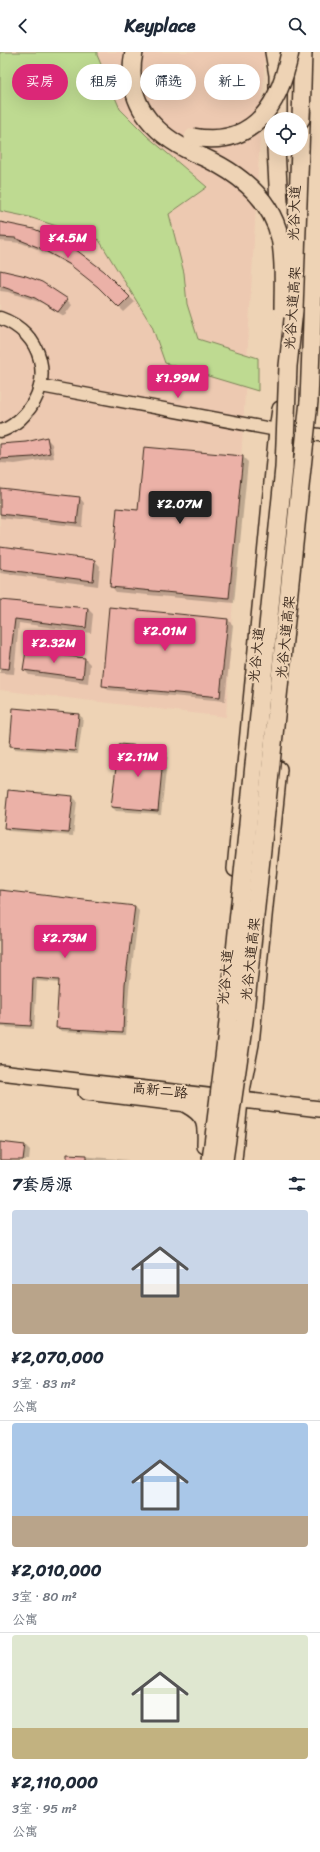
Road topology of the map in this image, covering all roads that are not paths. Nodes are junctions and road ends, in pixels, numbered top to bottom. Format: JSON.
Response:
{"nodes":[{"id":1,"x":134,"y":52,"type":"edge"},
{"id":2,"x":144,"y":52,"type":"edge"},
{"id":3,"x":274,"y":52,"type":"edge"},
{"id":4,"x":290,"y":52,"type":"edge"},
{"id":5,"x":299,"y":52,"type":"edge"},
{"id":6,"x":303,"y":52,"type":"edge"},
{"id":7,"x":320,"y":111,"type":"edge"},
{"id":8,"x":278,"y":112,"type":"edge"},
{"id":9,"x":297,"y":112,"type":"edge"},
{"id":10,"x":301,"y":112,"type":"edge"},
{"id":11,"x":276,"y":156,"type":"edge"},
{"id":12,"x":296,"y":156,"type":"edge"},
{"id":13,"x":300,"y":156,"type":"edge"},
{"id":14,"x":294,"y":246,"type":"junction"},
{"id":15,"x":320,"y":290,"type":"edge"},
{"id":16,"x":0,"y":318,"type":"edge"},
{"id":17,"x":319,"y":340,"type":"edge"},
{"id":18,"x":288,"y":366,"type":"junction"},
{"id":19,"x":41,"y":386,"type":"junction"},
{"id":20,"x":277,"y":430,"type":"junction"},
{"id":21,"x":0,"y":431,"type":"edge"},
{"id":22,"x":316,"y":435,"type":"edge"},
{"id":23,"x":0,"y":1072,"type":"edge"},
{"id":24,"x":0,"y":1082,"type":"edge"},
{"id":25,"x":212,"y":1101,"type":"junction"},
{"id":26,"x":183,"y":1103,"type":"junction"},
{"id":27,"x":240,"y":1106,"type":"junction"},
{"id":28,"x":320,"y":1109,"type":"edge"},
{"id":29,"x":320,"y":1118,"type":"edge"},
{"id":30,"x":206,"y":1155,"type":"edge"},
{"id":31,"x":224,"y":1160,"type":"edge"},
{"id":32,"x":234,"y":1160,"type":"edge"}],
"edges":[{"from":1,"to":18,"type":"highway","bridge":true},
{"from":2,"to":4,"type":"highway","bridge":true},
{"from":3,"to":8,"type":"highway","bridge":true},
{"from":5,"to":9,"type":"main road"},
{"from":6,"to":10,"type":"highway"},
{"from":7,"to":31,"type":"highway","name":"光谷大道高架","bridge":true},
{"from":11,"to":14,"type":"highway"},
{"from":12,"to":14,"type":"main road","name":"光谷大道"},
{"from":13,"to":18,"type":"highway","name":"光谷大道高架","bridge":true},
{"from":14,"to":20,"type":"main road","name":"光谷大道"},
{"from":15,"to":17,"type":"main road"},
{"from":16,"to":19,"type":"street"},
{"from":17,"to":22,"type":"main road"},
{"from":18,"to":30,"type":"highway","name":"光谷大道高架","bridge":true},
{"from":19,"to":20,"type":"street"},
{"from":19,"to":21,"type":"street"},
{"from":20,"to":22,"type":"street"},
{"from":20,"to":25,"type":"main road","name":"光谷大道"},
{"from":22,"to":27,"type":"main road"},
{"from":23,"to":25,"type":"main road","name":"高新二路"},
{"from":24,"to":26,"type":"main road","name":"高新二路"},
{"from":25,"to":26,"type":"main road","name":"高新二路"},
{"from":25,"to":27,"type":"main road","name":"高新二路"},
{"from":25,"to":30,"type":"main road","name":"光谷大道"},
{"from":26,"to":30,"type":"main road"},
{"from":27,"to":28,"type":"main road","name":"高新二路"},
{"from":27,"to":29,"type":"main road","name":"高新二路"},
{"from":27,"to":32,"type":"main road"}]}
